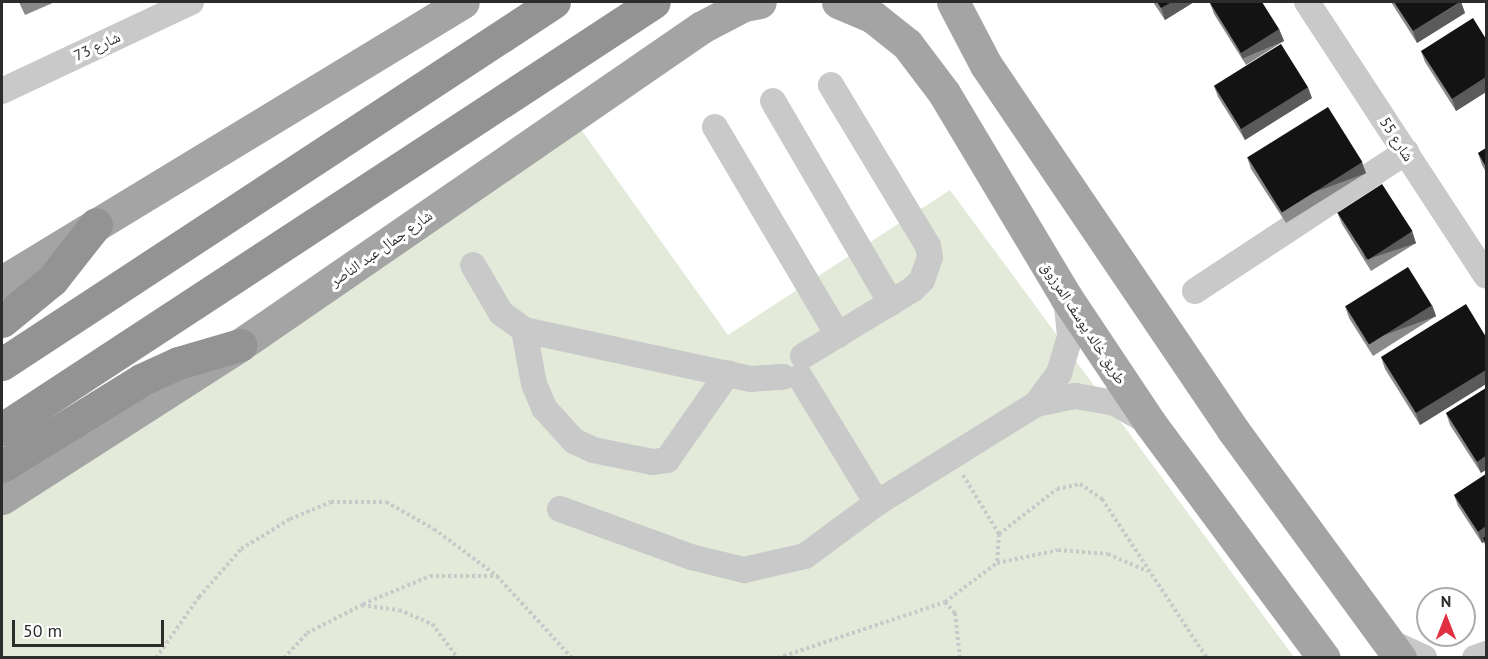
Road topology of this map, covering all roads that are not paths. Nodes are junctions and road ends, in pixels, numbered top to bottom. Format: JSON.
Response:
{"nodes":[{"id":1,"x":191,"y":2,"type":"edge"},
{"id":2,"x":463,"y":2,"type":"edge"},
{"id":3,"x":555,"y":2,"type":"edge"},
{"id":4,"x":654,"y":2,"type":"edge"},
{"id":5,"x":760,"y":2,"type":"edge"},
{"id":6,"x":838,"y":2,"type":"edge"},
{"id":7,"x":953,"y":2,"type":"edge"},
{"id":8,"x":1307,"y":2,"type":"edge"},
{"id":9,"x":831,"y":86,"type":"dead end"},
{"id":10,"x":2,"y":91,"type":"edge"},
{"id":11,"x":773,"y":101,"type":"dead end"},
{"id":12,"x":715,"y":127,"type":"dead end"},
{"id":13,"x":1406,"y":152,"type":"junction"},
{"id":14,"x":96,"y":224,"type":"junction"},
{"id":15,"x":473,"y":265,"type":"dead end"},
{"id":16,"x":1486,"y":276,"type":"edge"},
{"id":17,"x":2,"y":282,"type":"edge"},
{"id":18,"x":1195,"y":291,"type":"dead end"},
{"id":19,"x":1066,"y":297,"type":"junction"},
{"id":20,"x":891,"y":303,"type":"junction"},
{"id":21,"x":2,"y":321,"type":"edge"},
{"id":22,"x":524,"y":330,"type":"junction"},
{"id":23,"x":838,"y":335,"type":"junction"},
{"id":24,"x":240,"y":345,"type":"junction"},
{"id":25,"x":2,"y":364,"type":"edge"},
{"id":26,"x":796,"y":370,"type":"junction"},
{"id":27,"x":728,"y":373,"type":"junction"},
{"id":28,"x":1036,"y":404,"type":"junction"},
{"id":29,"x":1150,"y":423,"type":"junction"},
{"id":30,"x":2,"y":429,"type":"edge"},
{"id":31,"x":2,"y":466,"type":"edge"},
{"id":32,"x":2,"y":498,"type":"edge"},
{"id":33,"x":877,"y":503,"type":"junction"},
{"id":34,"x":560,"y":509,"type":"dead end"},
{"id":35,"x":1394,"y":649,"type":"edge"},
{"id":36,"x":1324,"y":657,"type":"edge"},
{"id":37,"x":1424,"y":657,"type":"edge"}],
"edges":[{"from":1,"to":10,"type":"street","name":"شارع 73"},
{"from":2,"to":14,"type":"main road"},
{"from":3,"to":25,"type":"highway"},
{"from":4,"to":30,"type":"highway"},
{"from":5,"to":24,"type":"main road","name":"شارع جمال عبد الناصر"},
{"from":6,"to":19,"type":"main road","name":"طريق خالد يوسف المرزوق"},
{"from":7,"to":35,"type":"main road"},
{"from":8,"to":13,"type":"street","name":"شارع 55"},
{"from":9,"to":20,"type":"street"},
{"from":11,"to":20,"type":"street"},
{"from":12,"to":23,"type":"street"},
{"from":13,"to":16,"type":"street","name":"شارع 55"},
{"from":13,"to":18,"type":"street"},
{"from":14,"to":17,"type":"main road"},
{"from":14,"to":21,"type":"highway"},
{"from":15,"to":22,"type":"street"},
{"from":19,"to":28,"type":"street"},
{"from":19,"to":29,"type":"main road","name":"طريق خالد يوسف المرزوق"},
{"from":20,"to":23,"type":"street"},
{"from":22,"to":27,"type":"street"},
{"from":22,"to":27,"type":"street"},
{"from":23,"to":26,"type":"street"},
{"from":24,"to":31,"type":"highway"},
{"from":24,"to":32,"type":"main road","name":"شارع جمال عبد الناصر"},
{"from":26,"to":27,"type":"street"},
{"from":26,"to":33,"type":"street"},
{"from":28,"to":29,"type":"street"},
{"from":28,"to":33,"type":"street"},
{"from":29,"to":36,"type":"main road","name":"طريق خالد يوسف المرزوق"},
{"from":33,"to":34,"type":"street"},
{"from":35,"to":37,"type":"street"}]}
